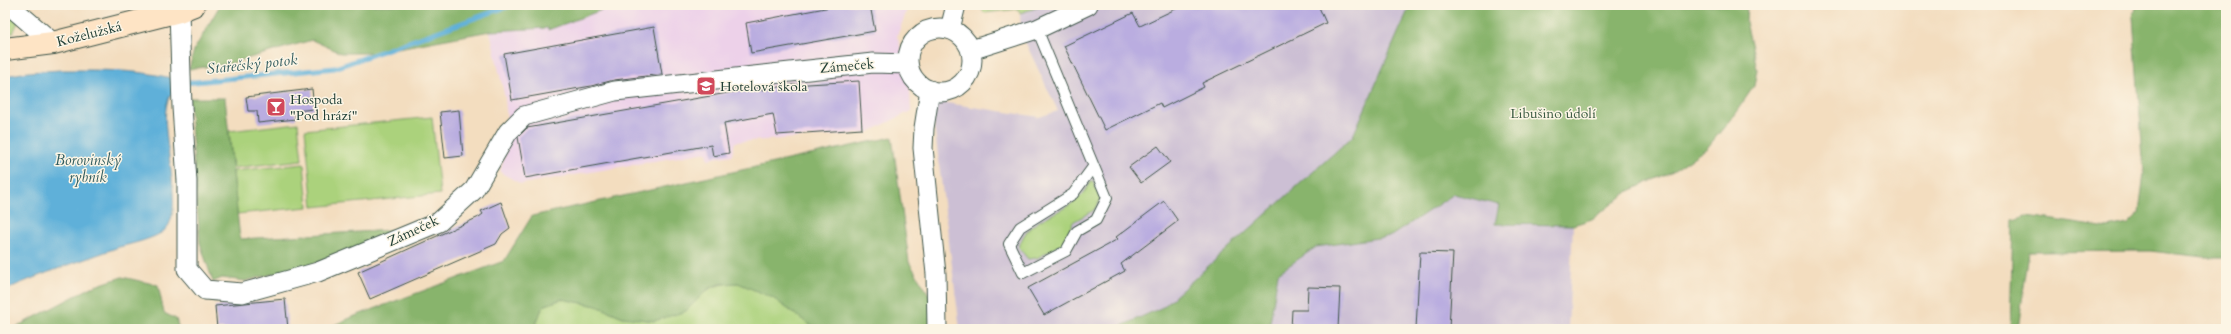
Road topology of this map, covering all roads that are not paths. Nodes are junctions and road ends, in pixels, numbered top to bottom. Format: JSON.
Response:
{"nodes":[{"id":1,"x":9,"y":5,"type":"edge"},
{"id":2,"x":956,"y":5,"type":"edge"},
{"id":3,"x":1088,"y":5,"type":"edge"},
{"id":4,"x":186,"y":8,"type":"edge"},
{"id":5,"x":950,"y":29,"type":"junction"},
{"id":6,"x":1037,"y":29,"type":"junction"},
{"id":7,"x":53,"y":44,"type":"junction"},
{"id":8,"x":5,"y":49,"type":"edge"},
{"id":9,"x":971,"y":50,"type":"junction"},
{"id":10,"x":908,"y":64,"type":"junction"},
{"id":11,"x":930,"y":90,"type":"junction"},
{"id":12,"x":1093,"y":167,"type":"junction"},
{"id":13,"x":937,"y":329,"type":"edge"}],
"edges":[{"from":1,"to":7,"type":"street"},
{"from":2,"to":5,"type":"street"},
{"from":3,"to":6,"type":"street"},
{"from":4,"to":7,"type":"main road","name":"Koželužská"},
{"from":4,"to":10,"type":"street","name":"Zámeček"},
{"from":5,"to":9,"type":"street"},
{"from":5,"to":10,"type":"street"},
{"from":6,"to":9,"type":"street"},
{"from":6,"to":12,"type":"lane"},
{"from":7,"to":8,"type":"main road","name":"Koželužská"},
{"from":9,"to":11,"type":"street"},
{"from":10,"to":11,"type":"street"},
{"from":11,"to":13,"type":"street"},
{"from":12,"to":12,"type":"lane"}]}
